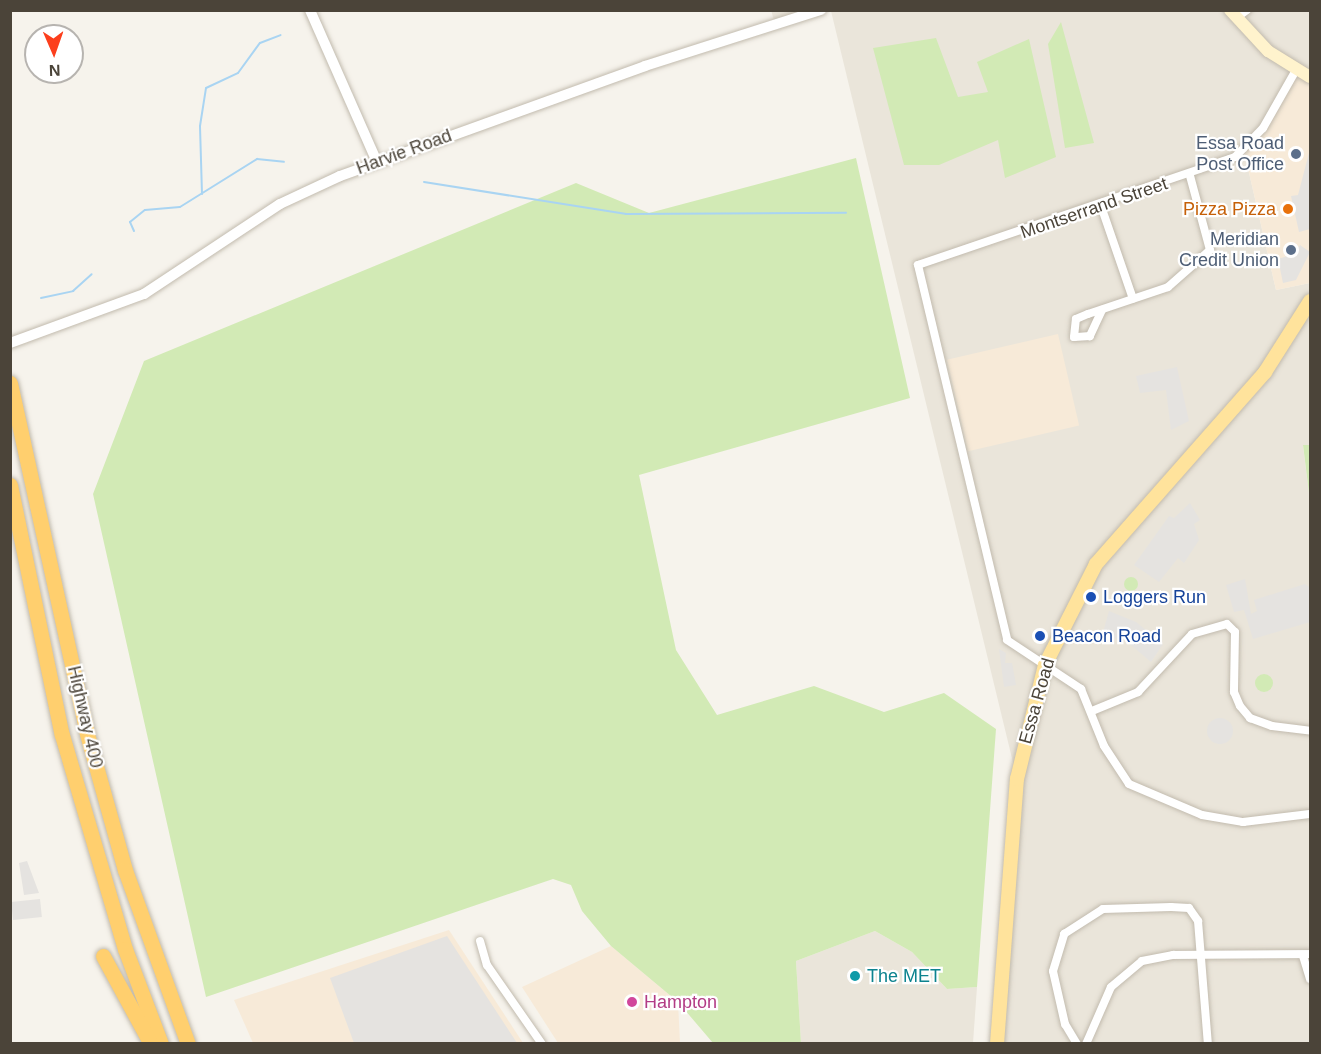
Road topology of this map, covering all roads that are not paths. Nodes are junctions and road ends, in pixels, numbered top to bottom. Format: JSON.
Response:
{"nodes":[{"id":1,"x":310,"y":10,"type":"edge"},
{"id":2,"x":821,"y":10,"type":"edge"},
{"id":3,"x":1247,"y":10,"type":"edge"},
{"id":4,"x":1233,"y":14,"type":"edge"},
{"id":5,"x":1296,"y":70,"type":"junction"},
{"id":6,"x":1311,"y":77,"type":"edge"},
{"id":7,"x":377,"y":162,"type":"junction"},
{"id":8,"x":1190,"y":176,"type":"junction"},
{"id":9,"x":1101,"y":206,"type":"junction"},
{"id":10,"x":1133,"y":299,"type":"junction"},
{"id":11,"x":1311,"y":301,"type":"edge"},
{"id":12,"x":1102,"y":310,"type":"dead end"},
{"id":13,"x":10,"y":343,"type":"edge"},
{"id":14,"x":10,"y":383,"type":"edge"},
{"id":15,"x":10,"y":485,"type":"edge"},
{"id":16,"x":1045,"y":665,"type":"junction"},
{"id":17,"x":1092,"y":711,"type":"junction"},
{"id":18,"x":1311,"y":731,"type":"edge"},
{"id":19,"x":1311,"y":814,"type":"edge"},
{"id":20,"x":480,"y":941,"type":"dead end"},
{"id":21,"x":1199,"y":955,"type":"junction"},
{"id":22,"x":1307,"y":955,"type":"edge"},
{"id":23,"x":103,"y":956,"type":"dead end"},
{"id":24,"x":1311,"y":979,"type":"edge"},
{"id":25,"x":1207,"y":1040,"type":"edge"},
{"id":26,"x":151,"y":1044,"type":"edge"},
{"id":27,"x":162,"y":1044,"type":"edge"},
{"id":28,"x":188,"y":1044,"type":"edge"},
{"id":29,"x":542,"y":1044,"type":"edge"},
{"id":30,"x":997,"y":1044,"type":"edge"},
{"id":31,"x":1077,"y":1044,"type":"edge"},
{"id":32,"x":1086,"y":1044,"type":"edge"},
{"id":33,"x":1200,"y":1044,"type":"edge"}],
"edges":[{"from":1,"to":7,"type":"street"},
{"from":2,"to":7,"type":"street","name":"Harvie Road"},
{"from":3,"to":4,"type":"street"},
{"from":4,"to":5,"type":"main road"},
{"from":5,"to":6,"type":"main road"},
{"from":5,"to":8,"type":"street","name":"Montserrand Street"},
{"from":7,"to":13,"type":"street","name":"Harvie Road"},
{"from":8,"to":9,"type":"street","name":"Montserrand Street"},
{"from":8,"to":10,"type":"street"},
{"from":9,"to":10,"type":"street"},
{"from":9,"to":16,"type":"street","name":"Montserrand Street"},
{"from":10,"to":12,"type":"street"},
{"from":11,"to":16,"type":"main road","name":"Essa Road"},
{"from":14,"to":28,"type":"highway","name":"Highway 400"},
{"from":15,"to":27,"type":"highway","name":"Highway 400"},
{"from":16,"to":17,"type":"street"},
{"from":16,"to":30,"type":"main road","name":"Essa Road"},
{"from":17,"to":18,"type":"street"},
{"from":17,"to":19,"type":"street"},
{"from":20,"to":29,"type":"street"},
{"from":21,"to":22,"type":"street"},
{"from":21,"to":25,"type":"street"},
{"from":21,"to":31,"type":"street"},
{"from":21,"to":32,"type":"street"},
{"from":22,"to":24,"type":"street"},
{"from":23,"to":26,"type":"highway"},
{"from":25,"to":33,"type":"street"}]}
